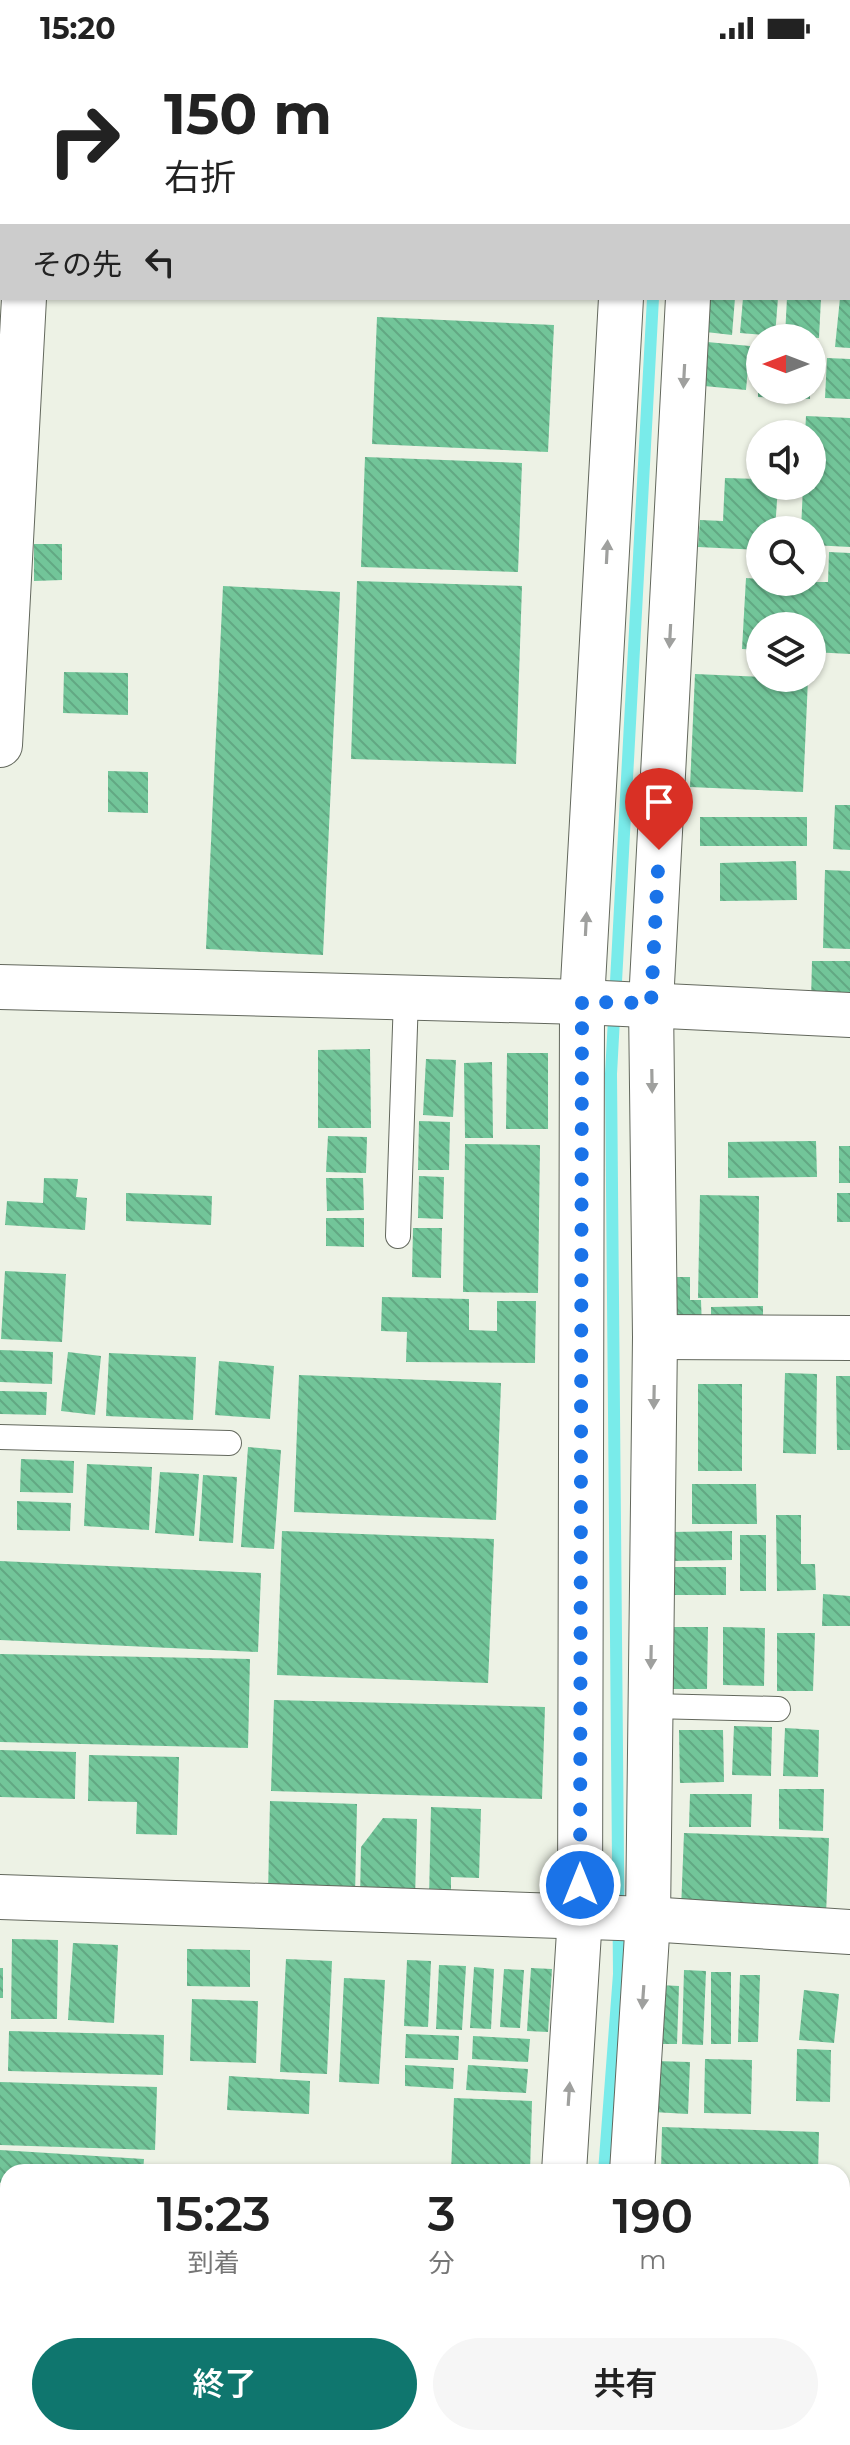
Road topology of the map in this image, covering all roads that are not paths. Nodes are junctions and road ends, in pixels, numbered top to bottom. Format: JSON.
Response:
{"nodes":[{"id":1,"x":24,"y":300,"type":"edge"},
{"id":2,"x":621,"y":300,"type":"edge"},
{"id":3,"x":688,"y":300,"type":"edge"},
{"id":4,"x":0,"y":745,"type":"edge"},
{"id":5,"x":0,"y":987,"type":"edge"},
{"id":6,"x":406,"y":997,"type":"junction"},
{"id":7,"x":615,"y":1002,"type":"junction"},
{"id":8,"x":850,"y":1015,"type":"edge"},
{"id":9,"x":398,"y":1236,"type":"dead end"},
{"id":10,"x":655,"y":1337,"type":"junction"},
{"id":11,"x":850,"y":1338,"type":"edge"},
{"id":12,"x":0,"y":1437,"type":"edge"},
{"id":13,"x":229,"y":1443,"type":"dead end"},
{"id":14,"x":651,"y":1706,"type":"junction"},
{"id":15,"x":778,"y":1709,"type":"dead end"},
{"id":16,"x":0,"y":1897,"type":"edge"},
{"id":17,"x":586,"y":1916,"type":"junction"},
{"id":18,"x":646,"y":1919,"type":"junction"},
{"id":19,"x":850,"y":1932,"type":"edge"},
{"id":20,"x":565,"y":2164,"type":"edge"},
{"id":21,"x":632,"y":2164,"type":"edge"}],
"edges":[{"from":1,"to":4,"type":"street"},
{"from":7,"to":2,"type":"street","one_way":true},
{"from":3,"to":7,"type":"street","one_way":true},
{"from":5,"to":6,"type":"street"},
{"from":6,"to":7,"type":"street"},
{"from":6,"to":9,"type":"lane"},
{"from":7,"to":8,"type":"street"},
{"from":7,"to":10,"type":"street","one_way":true},
{"from":7,"to":17,"type":"street"},
{"from":10,"to":11,"type":"street"},
{"from":10,"to":14,"type":"street","one_way":true},
{"from":12,"to":13,"type":"lane"},
{"from":14,"to":15,"type":"lane"},
{"from":14,"to":18,"type":"street"},
{"from":16,"to":17,"type":"street"},
{"from":17,"to":18,"type":"street"},
{"from":20,"to":17,"type":"street","one_way":true},
{"from":18,"to":19,"type":"street"},
{"from":18,"to":21,"type":"street","one_way":true}]}
